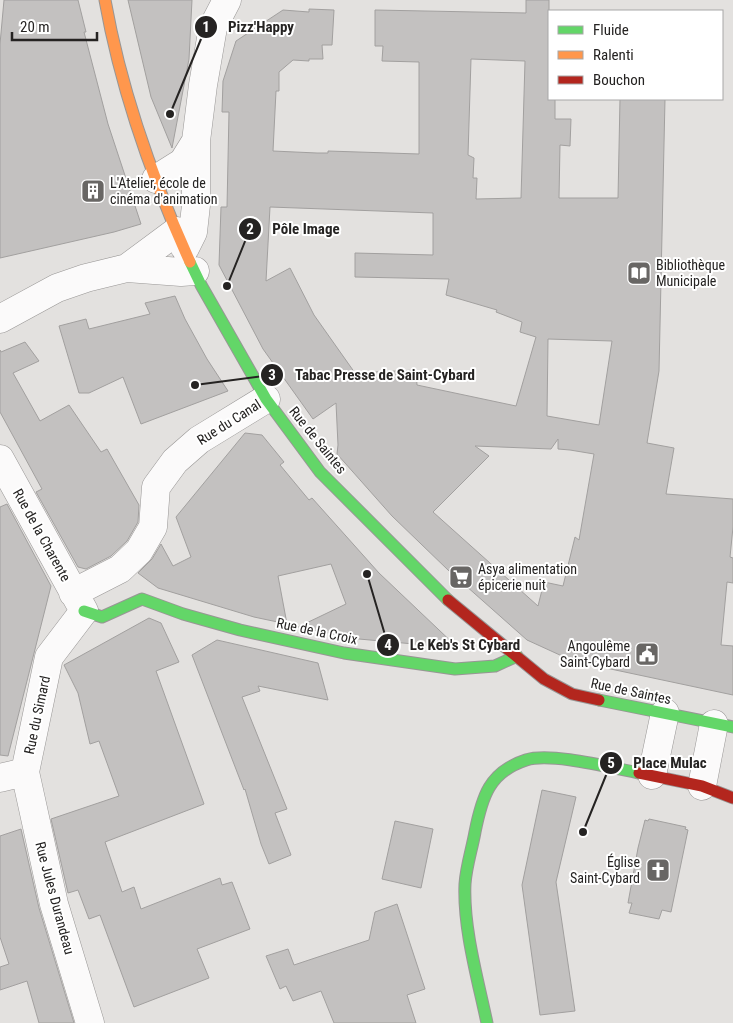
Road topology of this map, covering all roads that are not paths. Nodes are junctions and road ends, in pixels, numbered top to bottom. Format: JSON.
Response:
{"nodes":[{"id":1,"x":105,"y":0,"type":"edge"},
{"id":2,"x":227,"y":0,"type":"edge"},
{"id":3,"x":196,"y":141,"type":"junction"},
{"id":4,"x":156,"y":179,"type":"junction"},
{"id":5,"x":186,"y":250,"type":"junction"},
{"id":6,"x":127,"y":268,"type":"junction"},
{"id":7,"x":0,"y":318,"type":"edge"},
{"id":8,"x":266,"y":399,"type":"junction"},
{"id":9,"x":0,"y":459,"type":"edge"},
{"id":10,"x":120,"y":569,"type":"junction"},
{"id":11,"x":142,"y":599,"type":"junction"},
{"id":12,"x":78,"y":602,"type":"junction"},
{"id":13,"x":517,"y":656,"type":"junction"},
{"id":14,"x":665,"y":713,"type":"junction"},
{"id":15,"x":724,"y":726,"type":"edge"},
{"id":16,"x":12,"y":775,"type":"edge"},
{"id":17,"x":652,"y":775,"type":"junction"},
{"id":18,"x":702,"y":786,"type":"junction"},
{"id":19,"x":733,"y":798,"type":"edge"},
{"id":20,"x":90,"y":1023,"type":"edge"},
{"id":21,"x":486,"y":1023,"type":"edge"}],
"edges":[{"from":1,"to":4,"type":"main road","name":"Rue de Saintes"},
{"from":2,"to":3,"type":"street"},
{"from":3,"to":4,"type":"street"},
{"from":3,"to":5,"type":"street"},
{"from":4,"to":5,"type":"main road","name":"Rue de Saintes"},
{"from":5,"to":6,"type":"street"},
{"from":5,"to":6,"type":"street"},
{"from":5,"to":8,"type":"main road","name":"Rue de Saintes"},
{"from":6,"to":7,"type":"street"},
{"from":8,"to":10,"type":"street","name":"Rue du Canal"},
{"from":8,"to":13,"type":"main road","name":"Rue de Saintes"},
{"from":9,"to":12,"type":"street","name":"Rue de la Charente"},
{"from":10,"to":11,"type":"street"},
{"from":10,"to":12,"type":"street","name":"Rue du Canal"},
{"from":11,"to":12,"type":"main road"},
{"from":11,"to":13,"type":"main road","name":"Rue de la Croix"},
{"from":12,"to":16,"type":"street","name":"Rue du Simard"},
{"from":13,"to":14,"type":"main road","name":"Rue de Saintes"},
{"from":14,"to":15,"type":"main road","name":"Rue de Saintes"},
{"from":14,"to":17,"type":"street"},
{"from":15,"to":18,"type":"street"},
{"from":16,"to":20,"type":"street","name":"Rue Jules Durandeau"},
{"from":17,"to":18,"type":"main road"},
{"from":17,"to":21,"type":"main road"},
{"from":18,"to":19,"type":"main road"}]}
